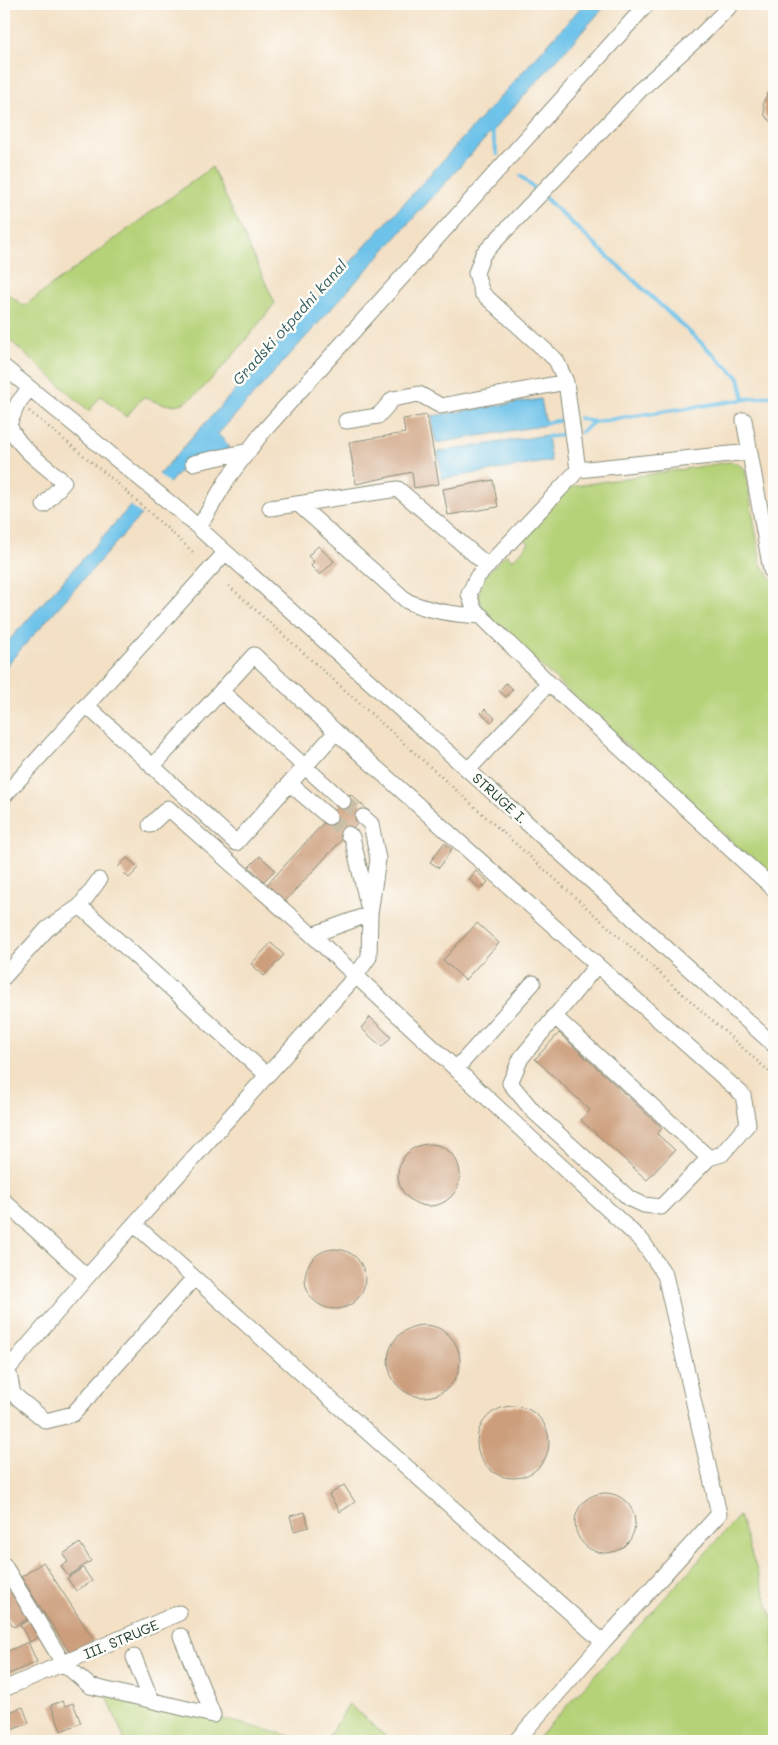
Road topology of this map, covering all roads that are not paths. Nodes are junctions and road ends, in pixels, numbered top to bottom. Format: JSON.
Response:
{"nodes":[{"id":1,"x":647,"y":4,"type":"edge"},
{"id":2,"x":732,"y":4,"type":"edge"},
{"id":3,"x":4,"y":367,"type":"edge"},
{"id":4,"x":566,"y":382,"type":"junction"},
{"id":5,"x":29,"y":389,"type":"junction"},
{"id":6,"x":744,"y":420,"type":"dead end"},
{"id":7,"x":346,"y":421,"type":"dead end"},
{"id":8,"x":249,"y":451,"type":"junction"},
{"id":9,"x":749,"y":452,"type":"junction"},
{"id":10,"x":193,"y":463,"type":"dead end"},
{"id":11,"x":578,"y":470,"type":"junction"},
{"id":12,"x":298,"y":504,"type":"junction"},
{"id":13,"x":44,"y":505,"type":"dead end"},
{"id":14,"x":270,"y":508,"type":"dead end"},
{"id":15,"x":199,"y":527,"type":"junction"},
{"id":16,"x":770,"y":541,"type":"edge"},
{"id":17,"x":225,"y":553,"type":"junction"},
{"id":18,"x":488,"y":566,"type":"junction"},
{"id":19,"x":774,"y":574,"type":"edge"},
{"id":20,"x":482,"y":616,"type":"junction"},
{"id":21,"x":549,"y":683,"type":"junction"},
{"id":22,"x":221,"y":691,"type":"junction"},
{"id":23,"x":86,"y":705,"type":"junction"},
{"id":24,"x":336,"y":732,"type":"junction"},
{"id":25,"x":152,"y":767,"type":"junction"},
{"id":26,"x":304,"y":768,"type":"junction"},
{"id":27,"x":468,"y":770,"type":"junction"},
{"id":28,"x":289,"y":783,"type":"junction"},
{"id":29,"x":4,"y":796,"type":"edge"},
{"id":30,"x":343,"y":801,"type":"tunnel mouth"},
{"id":31,"x":328,"y":817,"type":"tunnel mouth"},
{"id":32,"x":363,"y":818,"type":"tunnel mouth"},
{"id":33,"x":150,"y":825,"type":"dead end"},
{"id":34,"x":348,"y":834,"type":"tunnel mouth"},
{"id":35,"x":99,"y":880,"type":"dead end"},
{"id":36,"x":774,"y":889,"type":"edge"},
{"id":37,"x":80,"y":906,"type":"junction"},
{"id":38,"x":370,"y":914,"type":"junction"},
{"id":39,"x":312,"y":935,"type":"junction"},
{"id":40,"x":597,"y":965,"type":"junction"},
{"id":41,"x":4,"y":977,"type":"edge"},
{"id":42,"x":355,"y":977,"type":"junction"},
{"id":43,"x":533,"y":983,"type":"dead end"},
{"id":44,"x":554,"y":1016,"type":"junction"},
{"id":45,"x":774,"y":1045,"type":"edge"},
{"id":46,"x":456,"y":1069,"type":"junction"},
{"id":47,"x":268,"y":1075,"type":"junction"},
{"id":48,"x":709,"y":1158,"type":"junction"},
{"id":49,"x":4,"y":1201,"type":"edge"},
{"id":50,"x":134,"y":1224,"type":"junction"},
{"id":51,"x":88,"y":1277,"type":"junction"},
{"id":52,"x":194,"y":1278,"type":"junction"},
{"id":53,"x":6,"y":1367,"type":"edge"},
{"id":54,"x":4,"y":1565,"type":"edge"},
{"id":55,"x":179,"y":1613,"type":"dead end"},
{"id":56,"x":181,"y":1636,"type":"dead end"},
{"id":57,"x":603,"y":1642,"type":"junction"},
{"id":58,"x":134,"y":1657,"type":"dead end"},
{"id":59,"x":63,"y":1663,"type":"junction"},
{"id":60,"x":4,"y":1689,"type":"edge"},
{"id":61,"x":152,"y":1700,"type":"junction"},
{"id":62,"x":516,"y":1741,"type":"edge"}],
"edges":[{"from":1,"to":8,"type":"street"},
{"from":2,"to":4,"type":"street"},
{"from":3,"to":5,"type":"street","name":"STRUGE I."},
{"from":4,"to":7,"type":"street"},
{"from":4,"to":11,"type":"street"},
{"from":5,"to":13,"type":"street"},
{"from":5,"to":15,"type":"street","name":"STRUGE I."},
{"from":6,"to":9,"type":"street"},
{"from":8,"to":10,"type":"street"},
{"from":8,"to":15,"type":"street"},
{"from":9,"to":11,"type":"street"},
{"from":9,"to":16,"type":"street"},
{"from":11,"to":18,"type":"street"},
{"from":12,"to":14,"type":"street"},
{"from":12,"to":18,"type":"street"},
{"from":12,"to":20,"type":"street"},
{"from":15,"to":17,"type":"street","name":"STRUGE I."},
{"from":16,"to":19,"type":"street"},
{"from":17,"to":23,"type":"street"},
{"from":17,"to":27,"type":"street","name":"STRUGE I."},
{"from":18,"to":20,"type":"street"},
{"from":20,"to":21,"type":"street"},
{"from":21,"to":27,"type":"street"},
{"from":21,"to":36,"type":"street"},
{"from":22,"to":24,"type":"street"},
{"from":22,"to":25,"type":"street"},
{"from":22,"to":26,"type":"street"},
{"from":23,"to":25,"type":"street"},
{"from":23,"to":29,"type":"street"},
{"from":24,"to":26,"type":"street"},
{"from":24,"to":40,"type":"street"},
{"from":25,"to":28,"type":"street"},
{"from":26,"to":28,"type":"street"},
{"from":26,"to":30,"type":"street"},
{"from":27,"to":45,"type":"street","name":"STRUGE I."},
{"from":28,"to":31,"type":"street"},
{"from":32,"to":38,"type":"street"},
{"from":33,"to":39,"type":"street"},
{"from":34,"to":38,"type":"street"},
{"from":35,"to":37,"type":"street"},
{"from":37,"to":41,"type":"street"},
{"from":37,"to":47,"type":"street"},
{"from":38,"to":39,"type":"street"},
{"from":38,"to":42,"type":"street"},
{"from":39,"to":42,"type":"street"},
{"from":40,"to":44,"type":"street"},
{"from":40,"to":48,"type":"street"},
{"from":42,"to":46,"type":"street"},
{"from":42,"to":47,"type":"street"},
{"from":43,"to":46,"type":"street"},
{"from":44,"to":48,"type":"street"},
{"from":44,"to":48,"type":"street"},
{"from":46,"to":57,"type":"street"},
{"from":47,"to":50,"type":"street"},
{"from":49,"to":51,"type":"street"},
{"from":50,"to":51,"type":"street"},
{"from":50,"to":52,"type":"street"},
{"from":51,"to":53,"type":"street"},
{"from":52,"to":53,"type":"street"},
{"from":52,"to":57,"type":"street"},
{"from":54,"to":59,"type":"street"},
{"from":55,"to":59,"type":"street","name":"III. STRUGE"},
{"from":56,"to":61,"type":"street"},
{"from":57,"to":62,"type":"street"},
{"from":58,"to":61,"type":"street"},
{"from":59,"to":60,"type":"street","name":"III. STRUGE"},
{"from":59,"to":61,"type":"street"}]}
